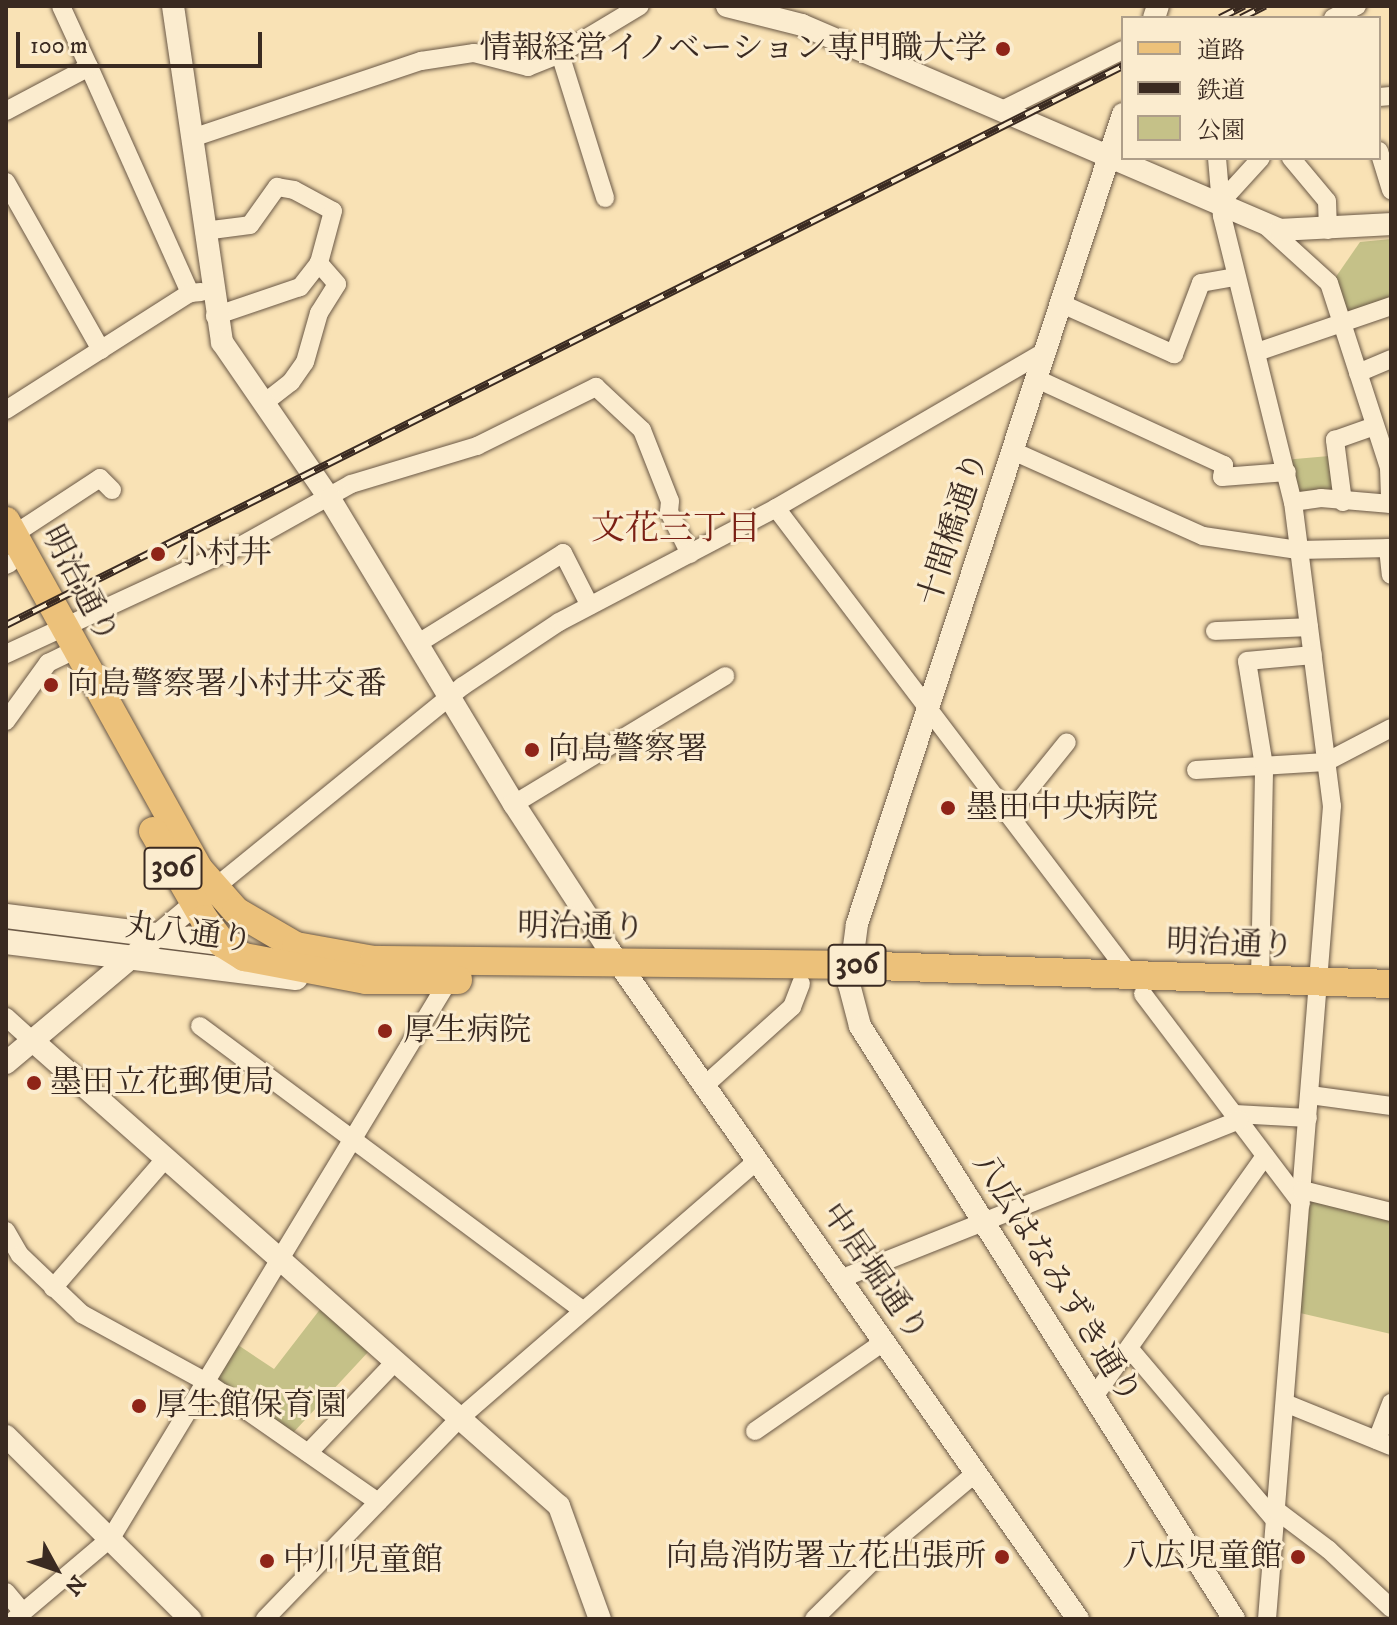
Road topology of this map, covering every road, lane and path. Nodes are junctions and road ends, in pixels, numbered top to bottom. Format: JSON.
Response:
{"nodes":[{"id":1,"x":61,"y":6,"type":"edge"},
{"id":2,"x":173,"y":6,"type":"edge"},
{"id":3,"x":640,"y":6,"type":"edge"},
{"id":4,"x":727,"y":6,"type":"edge"},
{"id":5,"x":1359,"y":6,"type":"edge"},
{"id":6,"x":1337,"y":16,"type":"edge"},
{"id":7,"x":1121,"y":51,"type":"edge"},
{"id":8,"x":560,"y":54,"type":"junction"},
{"id":9,"x":89,"y":67,"type":"junction"},
{"id":10,"x":1002,"y":110,"type":"junction"},
{"id":11,"x":6,"y":111,"type":"edge"},
{"id":12,"x":1121,"y":121,"type":"edge"},
{"id":13,"x":192,"y":138,"type":"junction"},
{"id":14,"x":1110,"y":157,"type":"junction"},
{"id":15,"x":1381,"y":158,"type":"edge"},
{"id":16,"x":1217,"y":160,"type":"edge"},
{"id":17,"x":1259,"y":160,"type":"edge"},
{"id":18,"x":1293,"y":160,"type":"edge"},
{"id":19,"x":6,"y":182,"type":"edge"},
{"id":20,"x":1391,"y":190,"type":"edge"},
{"id":21,"x":605,"y":198,"type":"dead end"},
{"id":22,"x":1219,"y":204,"type":"junction"},
{"id":23,"x":1265,"y":224,"type":"junction"},
{"id":24,"x":1391,"y":224,"type":"edge"},
{"id":25,"x":1328,"y":230,"type":"junction"},
{"id":26,"x":204,"y":231,"type":"junction"},
{"id":27,"x":319,"y":263,"type":"junction"},
{"id":28,"x":1236,"y":277,"type":"junction"},
{"id":29,"x":201,"y":292,"type":"junction"},
{"id":30,"x":1062,"y":304,"type":"junction"},
{"id":31,"x":1391,"y":307,"type":"edge"},
{"id":32,"x":215,"y":316,"type":"junction"},
{"id":33,"x":1344,"y":324,"type":"junction"},
{"id":34,"x":101,"y":350,"type":"junction"},
{"id":35,"x":1047,"y":350,"type":"junction"},
{"id":36,"x":1257,"y":352,"type":"junction"},
{"id":37,"x":1391,"y":359,"type":"edge"},
{"id":38,"x":1358,"y":373,"type":"junction"},
{"id":39,"x":1037,"y":379,"type":"junction"},
{"id":40,"x":264,"y":403,"type":"junction"},
{"id":41,"x":6,"y":410,"type":"edge"},
{"id":42,"x":1375,"y":426,"type":"junction"},
{"id":43,"x":1013,"y":451,"type":"junction"},
{"id":44,"x":1287,"y":472,"type":"junction"},
{"id":45,"x":112,"y":490,"type":"dead end"},
{"id":46,"x":330,"y":499,"type":"junction"},
{"id":47,"x":1293,"y":502,"type":"junction"},
{"id":48,"x":1343,"y":502,"type":"junction"},
{"id":49,"x":1390,"y":504,"type":"edge"},
{"id":50,"x":776,"y":508,"type":"junction"},
{"id":51,"x":8,"y":548,"type":"edge"},
{"id":52,"x":1390,"y":548,"type":"edge"},
{"id":53,"x":1298,"y":550,"type":"junction"},
{"id":54,"x":690,"y":554,"type":"junction"},
{"id":55,"x":1391,"y":575,"type":"edge"},
{"id":56,"x":590,"y":606,"type":"junction"},
{"id":57,"x":1309,"y":627,"type":"junction"},
{"id":58,"x":1215,"y":631,"type":"dead end"},
{"id":59,"x":61,"y":642,"type":"junction"},
{"id":60,"x":417,"y":644,"type":"junction"},
{"id":61,"x":6,"y":654,"type":"edge"},
{"id":62,"x":1313,"y":655,"type":"junction"},
{"id":63,"x":725,"y":676,"type":"dead end"},
{"id":64,"x":450,"y":698,"type":"junction"},
{"id":65,"x":928,"y":709,"type":"junction"},
{"id":66,"x":6,"y":721,"type":"edge"},
{"id":67,"x":1391,"y":728,"type":"edge"},
{"id":68,"x":1067,"y":742,"type":"dead end"},
{"id":69,"x":1326,"y":762,"type":"junction"},
{"id":70,"x":1264,"y":766,"type":"junction"},
{"id":71,"x":1196,"y":770,"type":"dead end"},
{"id":72,"x":514,"y":804,"type":"junction"},
{"id":73,"x":1009,"y":814,"type":"junction"},
{"id":74,"x":204,"y":897,"type":"junction"},
{"id":75,"x":6,"y":916,"type":"edge"},
{"id":76,"x":160,"y":938,"type":"junction"},
{"id":77,"x":6,"y":942,"type":"edge"},
{"id":78,"x":223,"y":944,"type":"junction"},
{"id":79,"x":323,"y":954,"type":"junction"},
{"id":80,"x":131,"y":960,"type":"junction"},
{"id":81,"x":626,"y":972,"type":"junction"},
{"id":82,"x":849,"y":974,"type":"junction"},
{"id":83,"x":366,"y":980,"type":"junction"},
{"id":84,"x":449,"y":980,"type":"junction"},
{"id":85,"x":1260,"y":980,"type":"junction"},
{"id":86,"x":801,"y":984,"type":"junction"},
{"id":87,"x":1391,"y":984,"type":"edge"},
{"id":88,"x":1137,"y":985,"type":"junction"},
{"id":89,"x":1319,"y":990,"type":"junction"},
{"id":90,"x":1391,"y":1001,"type":"edge"},
{"id":91,"x":6,"y":1017,"type":"edge"},
{"id":92,"x":200,"y":1026,"type":"dead end"},
{"id":93,"x":33,"y":1041,"type":"junction"},
{"id":94,"x":6,"y":1063,"type":"edge"},
{"id":95,"x":703,"y":1087,"type":"junction"},
{"id":96,"x":1310,"y":1095,"type":"junction"},
{"id":97,"x":1391,"y":1106,"type":"edge"},
{"id":98,"x":1237,"y":1117,"type":"junction"},
{"id":99,"x":1308,"y":1118,"type":"junction"},
{"id":100,"x":353,"y":1139,"type":"junction"},
{"id":101,"x":1265,"y":1156,"type":"junction"},
{"id":102,"x":165,"y":1159,"type":"junction"},
{"id":103,"x":756,"y":1162,"type":"junction"},
{"id":104,"x":1301,"y":1196,"type":"junction"},
{"id":105,"x":1391,"y":1212,"type":"edge"},
{"id":106,"x":982,"y":1222,"type":"junction"},
{"id":107,"x":6,"y":1231,"type":"edge"},
{"id":108,"x":279,"y":1259,"type":"junction"},
{"id":109,"x":840,"y":1279,"type":"junction"},
{"id":110,"x":53,"y":1288,"type":"junction"},
{"id":111,"x":582,"y":1310,"type":"junction"},
{"id":112,"x":882,"y":1343,"type":"junction"},
{"id":113,"x":1129,"y":1348,"type":"junction"},
{"id":114,"x":395,"y":1362,"type":"junction"},
{"id":115,"x":206,"y":1382,"type":"junction"},
{"id":116,"x":1093,"y":1398,"type":"junction"},
{"id":117,"x":1285,"y":1403,"type":"junction"},
{"id":118,"x":1391,"y":1403,"type":"edge"},
{"id":119,"x":460,"y":1418,"type":"junction"},
{"id":120,"x":755,"y":1431,"type":"dead end"},
{"id":121,"x":6,"y":1436,"type":"edge"},
{"id":122,"x":1384,"y":1443,"type":"edge"},
{"id":123,"x":308,"y":1453,"type":"junction"},
{"id":124,"x":977,"y":1472,"type":"junction"},
{"id":125,"x":378,"y":1502,"type":"junction"},
{"id":126,"x":1276,"y":1515,"type":"junction"},
{"id":127,"x":111,"y":1538,"type":"junction"},
{"id":128,"x":6,"y":1592,"type":"edge"},
{"id":129,"x":1391,"y":1608,"type":"edge"},
{"id":130,"x":19,"y":1616,"type":"edge"},
{"id":131,"x":598,"y":1618,"type":"edge"},
{"id":132,"x":190,"y":1619,"type":"edge"},
{"id":133,"x":265,"y":1619,"type":"edge"},
{"id":134,"x":814,"y":1619,"type":"edge"},
{"id":135,"x":1078,"y":1619,"type":"edge"},
{"id":136,"x":1234,"y":1619,"type":"edge"},
{"id":137,"x":1267,"y":1619,"type":"edge"}],
"edges":[{"from":1,"to":9,"type":"street"},
{"from":2,"to":13,"type":"street","name":"中居堀通り"},
{"from":3,"to":8,"type":"street"},
{"from":4,"to":10,"type":"street"},
{"from":5,"to":6,"type":"street"},
{"from":7,"to":10,"type":"street"},
{"from":8,"to":13,"type":"street"},
{"from":8,"to":21,"type":"street"},
{"from":9,"to":11,"type":"street"},
{"from":9,"to":29,"type":"street"},
{"from":10,"to":14,"type":"street"},
{"from":12,"to":14,"type":"street","name":"十間橋通り"},
{"from":13,"to":26,"type":"street","name":"中居堀通り"},
{"from":14,"to":22,"type":"street"},
{"from":14,"to":30,"type":"street","name":"十間橋通り"},
{"from":15,"to":20,"type":"street"},
{"from":16,"to":22,"type":"street"},
{"from":17,"to":22,"type":"street"},
{"from":18,"to":25,"type":"street"},
{"from":19,"to":34,"type":"street"},
{"from":22,"to":23,"type":"street"},
{"from":22,"to":28,"type":"street"},
{"from":23,"to":25,"type":"street"},
{"from":23,"to":33,"type":"street"},
{"from":24,"to":25,"type":"street"},
{"from":26,"to":27,"type":"street"},
{"from":26,"to":29,"type":"street","name":"中居堀通り"},
{"from":27,"to":32,"type":"street"},
{"from":27,"to":40,"type":"street"},
{"from":28,"to":30,"type":"street"},
{"from":28,"to":36,"type":"street"},
{"from":29,"to":32,"type":"street","name":"中居堀通り"},
{"from":29,"to":34,"type":"street"},
{"from":30,"to":35,"type":"street","name":"十間橋通り"},
{"from":31,"to":33,"type":"street"},
{"from":32,"to":40,"type":"street","name":"中居堀通り"},
{"from":33,"to":36,"type":"street"},
{"from":33,"to":38,"type":"street"},
{"from":34,"to":41,"type":"street"},
{"from":35,"to":39,"type":"street","name":"十間橋通り"},
{"from":35,"to":50,"type":"street"},
{"from":36,"to":44,"type":"street"},
{"from":37,"to":38,"type":"street"},
{"from":38,"to":42,"type":"street"},
{"from":39,"to":43,"type":"street","name":"十間橋通り"},
{"from":39,"to":44,"type":"street"},
{"from":40,"to":46,"type":"street","name":"中居堀通り"},
{"from":42,"to":48,"type":"street"},
{"from":42,"to":49,"type":"street"},
{"from":43,"to":53,"type":"street"},
{"from":43,"to":65,"type":"street","name":"十間橋通り"},
{"from":44,"to":47,"type":"street"},
{"from":45,"to":51,"type":"street"},
{"from":46,"to":54,"type":"street"},
{"from":46,"to":59,"type":"street"},
{"from":46,"to":60,"type":"street","name":"中居堀通り"},
{"from":47,"to":48,"type":"street"},
{"from":47,"to":53,"type":"street"},
{"from":48,"to":49,"type":"street"},
{"from":50,"to":54,"type":"street"},
{"from":50,"to":65,"type":"street"},
{"from":51,"to":59,"type":"main road","name":"明治通り","number":"306"},
{"from":52,"to":53,"type":"street"},
{"from":52,"to":55,"type":"street"},
{"from":53,"to":57,"type":"street"},
{"from":54,"to":56,"type":"street"},
{"from":56,"to":60,"type":"street"},
{"from":56,"to":64,"type":"street"},
{"from":57,"to":58,"type":"street"},
{"from":57,"to":62,"type":"street"},
{"from":59,"to":61,"type":"street"},
{"from":59,"to":66,"type":"street"},
{"from":59,"to":74,"type":"main road","name":"明治通り","number":"306"},
{"from":60,"to":64,"type":"street","name":"中居堀通り"},
{"from":62,"to":69,"type":"street"},
{"from":62,"to":70,"type":"street"},
{"from":63,"to":72,"type":"street"},
{"from":64,"to":72,"type":"street","name":"中居堀通り"},
{"from":64,"to":74,"type":"street"},
{"from":65,"to":73,"type":"street"},
{"from":65,"to":82,"type":"street","name":"十間橋通り"},
{"from":67,"to":69,"type":"street"},
{"from":68,"to":73,"type":"street"},
{"from":69,"to":70,"type":"street"},
{"from":69,"to":89,"type":"street"},
{"from":70,"to":71,"type":"street"},
{"from":70,"to":85,"type":"street"},
{"from":72,"to":81,"type":"street","name":"中居堀通り"},
{"from":73,"to":88,"type":"street"},
{"from":74,"to":76,"type":"street"},
{"from":74,"to":78,"type":"main road","name":"明治通り","number":"306"},
{"from":74,"to":79,"type":"main road","name":"明治通り","number":"306"},
{"from":75,"to":76,"type":"main road","name":"丸八通り"},
{"from":76,"to":78,"type":"main road","name":"丸八通り"},
{"from":76,"to":80,"type":"street"},
{"from":77,"to":80,"type":"main road","name":"丸八通り"},
{"from":78,"to":79,"type":"main road","name":"丸八通り"},
{"from":78,"to":83,"type":"main road","name":"明治通り","number":"306"},
{"from":79,"to":81,"type":"main road","name":"明治通り","number":"306"},
{"from":80,"to":83,"type":"main road","name":"丸八通り"},
{"from":80,"to":93,"type":"street"},
{"from":81,"to":82,"type":"main road","name":"明治通り","number":"306"},
{"from":81,"to":84,"type":"main road","name":"明治通り","number":"306"},
{"from":81,"to":86,"type":"main road","name":"明治通り","number":"306"},
{"from":81,"to":95,"type":"street","name":"中居堀通り"},
{"from":82,"to":86,"type":"main road","name":"明治通り","number":"306"},
{"from":82,"to":88,"type":"main road","name":"明治通り","number":"306"},
{"from":82,"to":106,"type":"street","name":"八広はなみずき通り"},
{"from":83,"to":84,"type":"main road","name":"明治通り","number":"306"},
{"from":84,"to":100,"type":"street"},
{"from":85,"to":88,"type":"main road","name":"明治通り","number":"306"},
{"from":85,"to":89,"type":"main road","name":"明治通り","number":"306"},
{"from":86,"to":95,"type":"street"},
{"from":87,"to":89,"type":"main road","name":"明治通り","number":"306"},
{"from":88,"to":89,"type":"main road","name":"明治通り","number":"306"},
{"from":88,"to":98,"type":"street"},
{"from":89,"to":90,"type":"main road","name":"明治通り","number":"306"},
{"from":89,"to":96,"type":"street"},
{"from":91,"to":93,"type":"street"},
{"from":92,"to":100,"type":"street"},
{"from":93,"to":94,"type":"street"},
{"from":93,"to":102,"type":"street"},
{"from":95,"to":103,"type":"street","name":"中居堀通り"},
{"from":96,"to":97,"type":"street"},
{"from":96,"to":99,"type":"street"},
{"from":98,"to":99,"type":"street"},
{"from":98,"to":101,"type":"street"},
{"from":98,"to":106,"type":"street"},
{"from":99,"to":104,"type":"street"},
{"from":100,"to":108,"type":"street"},
{"from":100,"to":111,"type":"street"},
{"from":101,"to":104,"type":"street"},
{"from":101,"to":113,"type":"street"},
{"from":102,"to":108,"type":"street"},
{"from":102,"to":110,"type":"street"},
{"from":103,"to":109,"type":"street","name":"中居堀通り"},
{"from":103,"to":111,"type":"street"},
{"from":104,"to":105,"type":"street"},
{"from":104,"to":117,"type":"street"},
{"from":106,"to":109,"type":"street"},
{"from":106,"to":116,"type":"street","name":"八広はなみずき通り"},
{"from":107,"to":110,"type":"street"},
{"from":108,"to":114,"type":"street"},
{"from":108,"to":115,"type":"street"},
{"from":109,"to":112,"type":"street","name":"中居堀通り"},
{"from":110,"to":115,"type":"street"},
{"from":111,"to":119,"type":"street"},
{"from":112,"to":120,"type":"street"},
{"from":112,"to":124,"type":"street","name":"中居堀通り"},
{"from":113,"to":116,"type":"street"},
{"from":113,"to":126,"type":"street"},
{"from":114,"to":119,"type":"street"},
{"from":114,"to":123,"type":"street"},
{"from":115,"to":123,"type":"street"},
{"from":115,"to":127,"type":"street"},
{"from":116,"to":136,"type":"street","name":"八広はなみずき通り"},
{"from":117,"to":122,"type":"street"},
{"from":117,"to":126,"type":"street"},
{"from":118,"to":122,"type":"street"},
{"from":119,"to":125,"type":"street"},
{"from":119,"to":131,"type":"street"},
{"from":121,"to":127,"type":"street"},
{"from":123,"to":125,"type":"street"},
{"from":124,"to":134,"type":"street"},
{"from":124,"to":135,"type":"street","name":"中居堀通り"},
{"from":125,"to":133,"type":"street"},
{"from":126,"to":129,"type":"street"},
{"from":126,"to":137,"type":"street"},
{"from":127,"to":130,"type":"street"},
{"from":127,"to":132,"type":"street"},
{"from":128,"to":130,"type":"street"}]}
